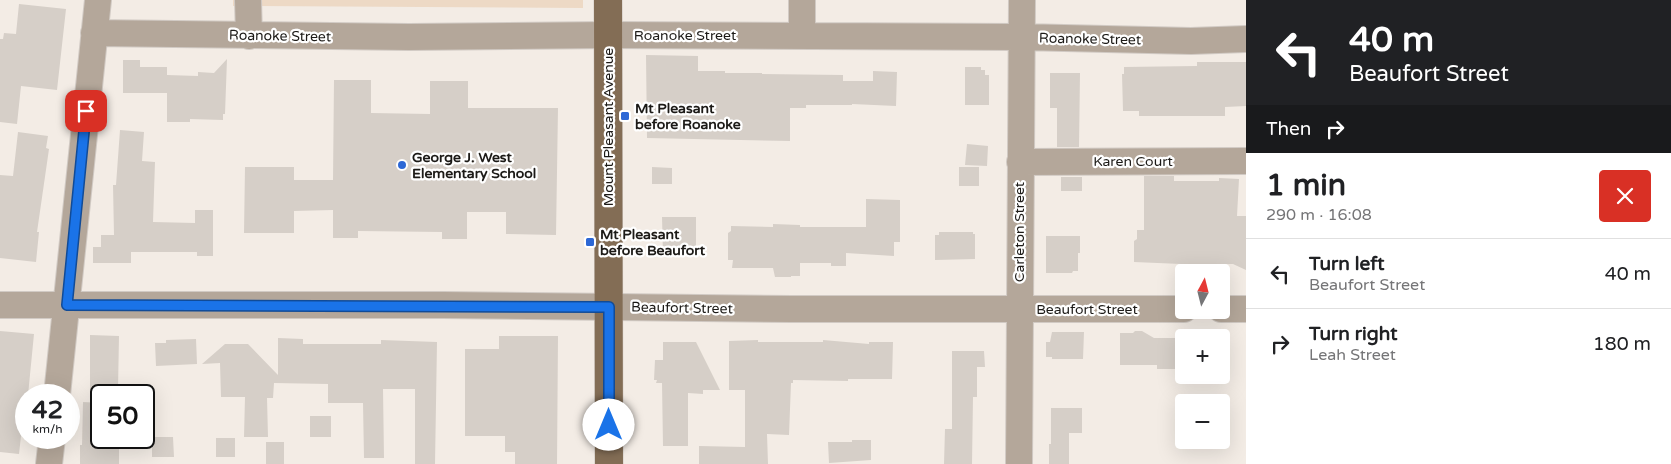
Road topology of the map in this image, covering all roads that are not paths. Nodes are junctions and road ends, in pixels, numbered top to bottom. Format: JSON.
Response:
{"nodes":[{"id":1,"x":98,"y":0,"type":"edge"},
{"id":2,"x":248,"y":0,"type":"edge"},
{"id":3,"x":608,"y":0,"type":"edge"},
{"id":4,"x":802,"y":0,"type":"edge"},
{"id":5,"x":1022,"y":0,"type":"edge"},
{"id":6,"x":94,"y":33,"type":"junction"},
{"id":7,"x":608,"y":35,"type":"junction"},
{"id":8,"x":249,"y":36,"type":"junction"},
{"id":9,"x":802,"y":36,"type":"junction"},
{"id":10,"x":1022,"y":37,"type":"junction"},
{"id":11,"x":1246,"y":39,"type":"edge"},
{"id":12,"x":1246,"y":161,"type":"edge"},
{"id":13,"x":1020,"y":162,"type":"junction"},
{"id":14,"x":0,"y":305,"type":"edge"},
{"id":15,"x":67,"y":305,"type":"junction"},
{"id":16,"x":609,"y":307,"type":"junction"},
{"id":17,"x":1019,"y":309,"type":"junction"},
{"id":18,"x":1175,"y":309,"type":"edge"},
{"id":19,"x":1230,"y":309,"type":"edge"},
{"id":20,"x":1246,"y":309,"type":"edge"},
{"id":21,"x":58,"y":384,"type":"edge"},
{"id":22,"x":51,"y":449,"type":"edge"},
{"id":23,"x":49,"y":464,"type":"edge"},
{"id":24,"x":609,"y":464,"type":"edge"},
{"id":25,"x":1019,"y":464,"type":"edge"}],
"edges":[{"from":1,"to":6,"type":"street"},
{"from":2,"to":8,"type":"street"},
{"from":3,"to":7,"type":"main road","name":"Mount Pleasant Avenue"},
{"from":4,"to":9,"type":"street"},
{"from":5,"to":10,"type":"street","name":"Carleton Street"},
{"from":6,"to":8,"type":"street","name":"Roanoke Street"},
{"from":6,"to":15,"type":"street"},
{"from":7,"to":8,"type":"street","name":"Roanoke Street"},
{"from":7,"to":9,"type":"street","name":"Roanoke Street"},
{"from":7,"to":16,"type":"main road","name":"Mount Pleasant Avenue"},
{"from":9,"to":10,"type":"street","name":"Roanoke Street"},
{"from":10,"to":11,"type":"street","name":"Roanoke Street"},
{"from":10,"to":13,"type":"street","name":"Carleton Street"},
{"from":12,"to":13,"type":"street","name":"Karen Court"},
{"from":13,"to":17,"type":"street","name":"Carleton Street"},
{"from":14,"to":15,"type":"street","name":"Beaufort Street"},
{"from":15,"to":16,"type":"street","name":"Beaufort Street"},
{"from":15,"to":21,"type":"street"},
{"from":16,"to":17,"type":"street","name":"Beaufort Street"},
{"from":16,"to":24,"type":"main road","name":"Mount Pleasant Avenue"},
{"from":17,"to":18,"type":"street","name":"Beaufort Street"},
{"from":17,"to":25,"type":"street","name":"Carleton Street"},
{"from":19,"to":20,"type":"street"},
{"from":22,"to":23,"type":"street"}]}
